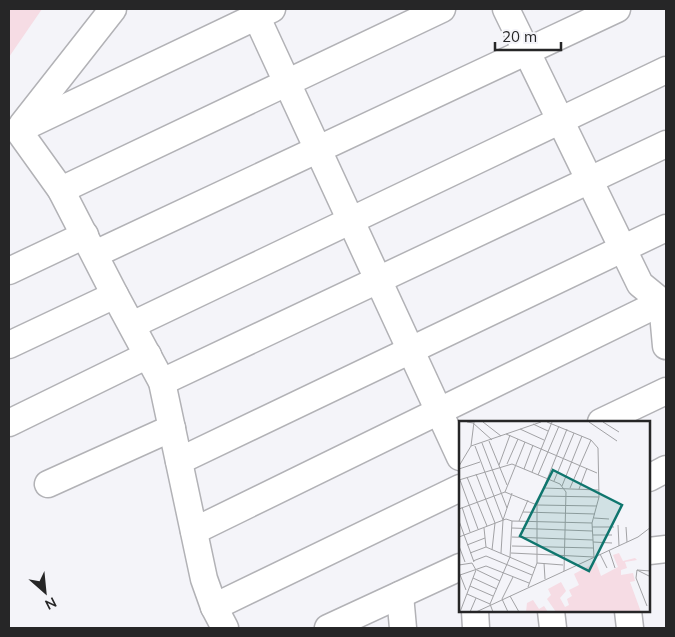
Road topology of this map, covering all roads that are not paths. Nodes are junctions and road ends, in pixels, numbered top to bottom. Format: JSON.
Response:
{"nodes":[{"id":1,"x":113,"y":9,"type":"edge"},
{"id":2,"x":442,"y":9,"type":"edge"},
{"id":3,"x":506,"y":9,"type":"edge"},
{"id":4,"x":617,"y":9,"type":"edge"},
{"id":5,"x":260,"y":11,"type":"edge"},
{"id":6,"x":526,"y":51,"type":"junction"},
{"id":7,"x":666,"y":70,"type":"edge"},
{"id":8,"x":287,"y":82,"type":"junction"},
{"id":9,"x":560,"y":121,"type":"junction"},
{"id":10,"x":13,"y":136,"type":"edge"},
{"id":11,"x":666,"y":144,"type":"edge"},
{"id":12,"x":318,"y":149,"type":"junction"},
{"id":13,"x":589,"y":180,"type":"junction"},
{"id":14,"x":61,"y":190,"type":"junction"},
{"id":15,"x":351,"y":221,"type":"junction"},
{"id":16,"x":666,"y":228,"type":"edge"},
{"id":17,"x":90,"y":245,"type":"junction"},
{"id":18,"x":623,"y":249,"type":"junction"},
{"id":19,"x":9,"y":271,"type":"edge"},
{"id":20,"x":378,"y":280,"type":"junction"},
{"id":21,"x":115,"y":295,"type":"junction"},
{"id":22,"x":664,"y":303,"type":"edge"},
{"id":23,"x":132,"y":325,"type":"junction"},
{"id":24,"x":9,"y":345,"type":"edge"},
{"id":25,"x":666,"y":346,"type":"edge"},
{"id":26,"x":410,"y":351,"type":"junction"},
{"id":27,"x":148,"y":355,"type":"junction"},
{"id":28,"x":162,"y":382,"type":"junction"},
{"id":29,"x":666,"y":391,"type":"edge"},
{"id":30,"x":439,"y":412,"type":"junction"},
{"id":31,"x":603,"y":421,"type":"edge"},
{"id":32,"x":9,"y":423,"type":"edge"},
{"id":33,"x":172,"y":428,"type":"junction"},
{"id":34,"x":459,"y":455,"type":"edge"},
{"id":35,"x":179,"y":461,"type":"junction"},
{"id":36,"x":666,"y":469,"type":"edge"},
{"id":37,"x":650,"y":477,"type":"edge"},
{"id":38,"x":48,"y":484,"type":"dead end"},
{"id":39,"x":459,"y":489,"type":"edge"},
{"id":40,"x":194,"y":531,"type":"junction"},
{"id":41,"x":666,"y":549,"type":"edge"},
{"id":42,"x":650,"y":551,"type":"edge"},
{"id":43,"x":459,"y":567,"type":"edge"},
{"id":44,"x":400,"y":595,"type":"junction"},
{"id":45,"x":475,"y":612,"type":"edge"},
{"id":46,"x":551,"y":612,"type":"edge"},
{"id":47,"x":628,"y":612,"type":"edge"},
{"id":48,"x":220,"y":617,"type":"edge"},
{"id":49,"x":328,"y":628,"type":"edge"},
{"id":50,"x":403,"y":628,"type":"edge"},
{"id":51,"x":476,"y":628,"type":"edge"},
{"id":52,"x":553,"y":628,"type":"edge"},
{"id":53,"x":630,"y":628,"type":"edge"}],
"edges":[{"from":1,"to":10,"type":"street"},
{"from":2,"to":8,"type":"street"},
{"from":3,"to":6,"type":"street"},
{"from":4,"to":6,"type":"street"},
{"from":5,"to":8,"type":"street"},
{"from":5,"to":10,"type":"street"},
{"from":6,"to":9,"type":"street"},
{"from":6,"to":12,"type":"street"},
{"from":7,"to":9,"type":"street"},
{"from":8,"to":12,"type":"street"},
{"from":8,"to":14,"type":"street"},
{"from":9,"to":13,"type":"street"},
{"from":9,"to":15,"type":"street"},
{"from":10,"to":14,"type":"street"},
{"from":11,"to":13,"type":"street"},
{"from":12,"to":15,"type":"street"},
{"from":12,"to":17,"type":"street"},
{"from":13,"to":18,"type":"street"},
{"from":13,"to":20,"type":"street"},
{"from":14,"to":17,"type":"street"},
{"from":15,"to":20,"type":"street"},
{"from":15,"to":23,"type":"street"},
{"from":16,"to":18,"type":"street"},
{"from":17,"to":19,"type":"street"},
{"from":17,"to":21,"type":"street"},
{"from":18,"to":22,"type":"street"},
{"from":18,"to":26,"type":"street"},
{"from":20,"to":26,"type":"street"},
{"from":20,"to":28,"type":"street"},
{"from":21,"to":23,"type":"street"},
{"from":21,"to":24,"type":"street"},
{"from":22,"to":25,"type":"street"},
{"from":22,"to":30,"type":"street"},
{"from":23,"to":27,"type":"street"},
{"from":26,"to":30,"type":"street"},
{"from":26,"to":35,"type":"street"},
{"from":27,"to":28,"type":"street"},
{"from":27,"to":32,"type":"street"},
{"from":28,"to":33,"type":"street"},
{"from":29,"to":31,"type":"street"},
{"from":30,"to":34,"type":"street"},
{"from":30,"to":40,"type":"street"},
{"from":33,"to":35,"type":"street"},
{"from":33,"to":38,"type":"street"},
{"from":35,"to":40,"type":"street"},
{"from":36,"to":37,"type":"street"},
{"from":39,"to":48,"type":"street"},
{"from":40,"to":48,"type":"street"},
{"from":41,"to":42,"type":"street"},
{"from":43,"to":44,"type":"street"},
{"from":44,"to":49,"type":"street"},
{"from":44,"to":50,"type":"street"},
{"from":45,"to":51,"type":"street"},
{"from":46,"to":52,"type":"street"},
{"from":47,"to":53,"type":"street"}]}
